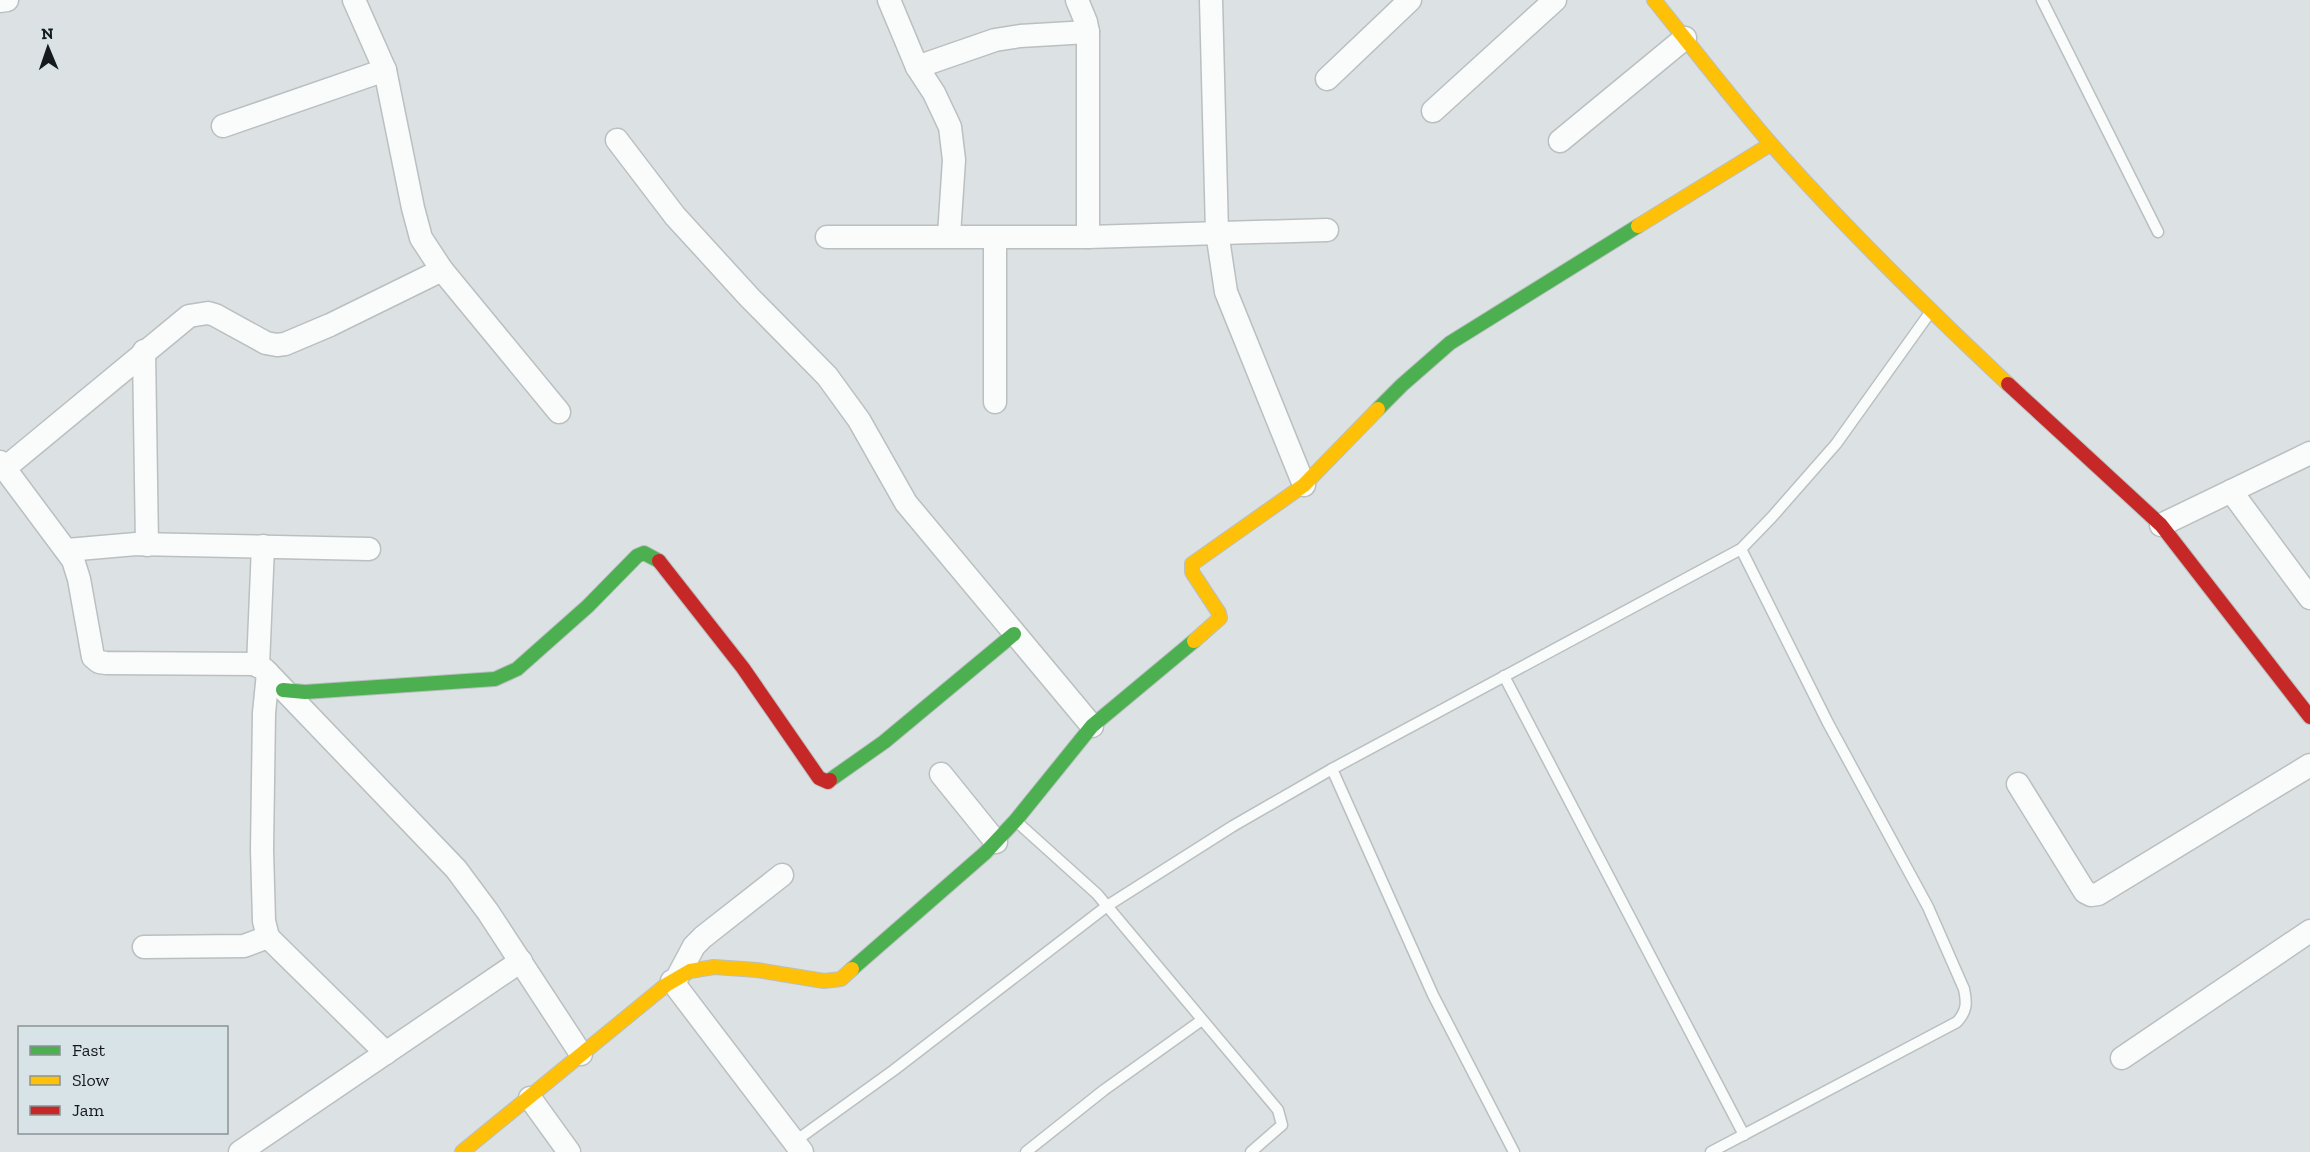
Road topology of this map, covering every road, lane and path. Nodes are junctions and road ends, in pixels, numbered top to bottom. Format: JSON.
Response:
{"nodes":[{"id":1,"x":7,"y":0,"type":"edge"},
{"id":2,"x":354,"y":0,"type":"edge"},
{"id":3,"x":890,"y":0,"type":"edge"},
{"id":4,"x":1077,"y":0,"type":"edge"},
{"id":5,"x":1211,"y":0,"type":"edge"},
{"id":6,"x":1410,"y":0,"type":"edge"},
{"id":7,"x":1555,"y":0,"type":"edge"},
{"id":8,"x":1654,"y":0,"type":"edge"},
{"id":9,"x":2042,"y":0,"type":"edge"},
{"id":10,"x":0,"y":1,"type":"edge"},
{"id":11,"x":1088,"y":32,"type":"junction"},
{"id":12,"x":1685,"y":38,"type":"junction"},
{"id":13,"x":917,"y":68,"type":"junction"},
{"id":14,"x":385,"y":70,"type":"junction"},
{"id":15,"x":1328,"y":79,"type":"dead end"},
{"id":16,"x":1433,"y":111,"type":"dead end"},
{"id":17,"x":223,"y":126,"type":"dead end"},
{"id":18,"x":617,"y":140,"type":"dead end"},
{"id":19,"x":1560,"y":141,"type":"dead end"},
{"id":20,"x":1771,"y":144,"type":"junction"},
{"id":21,"x":1327,"y":230,"type":"dead end"},
{"id":22,"x":1217,"y":232,"type":"junction"},
{"id":23,"x":2158,"y":232,"type":"dead end"},
{"id":24,"x":950,"y":236,"type":"junction"},
{"id":25,"x":827,"y":237,"type":"dead end"},
{"id":26,"x":1088,"y":237,"type":"junction"},
{"id":27,"x":995,"y":238,"type":"junction"},
{"id":28,"x":442,"y":270,"type":"junction"},
{"id":29,"x":1931,"y":312,"type":"junction"},
{"id":30,"x":144,"y":351,"type":"junction"},
{"id":31,"x":995,"y":402,"type":"dead end"},
{"id":32,"x":559,"y":412,"type":"dead end"},
{"id":33,"x":2310,"y":453,"type":"edge"},
{"id":34,"x":2,"y":465,"type":"edge"},
{"id":35,"x":1304,"y":485,"type":"junction"},
{"id":36,"x":2230,"y":491,"type":"junction"},
{"id":37,"x":2161,"y":525,"type":"junction"},
{"id":38,"x":147,"y":545,"type":"junction"},
{"id":39,"x":263,"y":546,"type":"junction"},
{"id":40,"x":369,"y":549,"type":"dead end"},
{"id":41,"x":1741,"y":549,"type":"junction"},
{"id":42,"x":67,"y":550,"type":"junction"},
{"id":43,"x":2303,"y":574,"type":"edge"},
{"id":44,"x":2310,"y":598,"type":"edge"},
{"id":45,"x":1014,"y":634,"type":"junction"},
{"id":46,"x":263,"y":669,"type":"junction"},
{"id":47,"x":1504,"y":676,"type":"junction"},
{"id":48,"x":283,"y":690,"type":"junction"},
{"id":49,"x":2309,"y":713,"type":"edge"},
{"id":50,"x":1092,"y":726,"type":"junction"},
{"id":51,"x":2310,"y":765,"type":"edge"},
{"id":52,"x":1332,"y":769,"type":"junction"},
{"id":53,"x":941,"y":774,"type":"dead end"},
{"id":54,"x":2018,"y":784,"type":"dead end"},
{"id":55,"x":1016,"y":820,"type":"junction"},
{"id":56,"x":996,"y":842,"type":"junction"},
{"id":57,"x":782,"y":875,"type":"dead end"},
{"id":58,"x":1107,"y":906,"type":"junction"},
{"id":59,"x":2310,"y":931,"type":"edge"},
{"id":60,"x":268,"y":937,"type":"junction"},
{"id":61,"x":144,"y":947,"type":"dead end"},
{"id":62,"x":521,"y":961,"type":"junction"},
{"id":63,"x":674,"y":980,"type":"junction"},
{"id":64,"x":1202,"y":1020,"type":"junction"},
{"id":65,"x":386,"y":1053,"type":"junction"},
{"id":66,"x":582,"y":1054,"type":"junction"},
{"id":67,"x":2122,"y":1058,"type":"dead end"},
{"id":68,"x":530,"y":1098,"type":"junction"},
{"id":69,"x":1744,"y":1134,"type":"junction"},
{"id":70,"x":793,"y":1148,"type":"edge"},
{"id":71,"x":240,"y":1152,"type":"edge"},
{"id":72,"x":462,"y":1152,"type":"edge"},
{"id":73,"x":569,"y":1152,"type":"edge"},
{"id":74,"x":1026,"y":1152,"type":"edge"},
{"id":75,"x":1251,"y":1152,"type":"edge"},
{"id":76,"x":1514,"y":1152,"type":"edge"},
{"id":77,"x":1711,"y":1152,"type":"edge"}],
"edges":[{"from":1,"to":10,"type":"street"},
{"from":2,"to":14,"type":"street"},
{"from":3,"to":13,"type":"street"},
{"from":4,"to":11,"type":"street"},
{"from":5,"to":22,"type":"street"},
{"from":6,"to":15,"type":"street"},
{"from":7,"to":16,"type":"street"},
{"from":8,"to":12,"type":"street"},
{"from":9,"to":23,"type":"lane"},
{"from":11,"to":13,"type":"street"},
{"from":11,"to":26,"type":"street"},
{"from":12,"to":19,"type":"street"},
{"from":12,"to":20,"type":"street"},
{"from":13,"to":24,"type":"street"},
{"from":14,"to":17,"type":"street"},
{"from":14,"to":28,"type":"street"},
{"from":18,"to":45,"type":"street"},
{"from":20,"to":29,"type":"street"},
{"from":20,"to":35,"type":"street"},
{"from":21,"to":22,"type":"street"},
{"from":22,"to":26,"type":"street"},
{"from":22,"to":35,"type":"street"},
{"from":24,"to":25,"type":"street"},
{"from":24,"to":27,"type":"street"},
{"from":26,"to":27,"type":"street"},
{"from":27,"to":31,"type":"street"},
{"from":28,"to":30,"type":"street"},
{"from":28,"to":32,"type":"street"},
{"from":29,"to":37,"type":"street"},
{"from":29,"to":41,"type":"lane"},
{"from":30,"to":34,"type":"street"},
{"from":30,"to":38,"type":"street"},
{"from":33,"to":36,"type":"street"},
{"from":34,"to":42,"type":"street"},
{"from":35,"to":50,"type":"street"},
{"from":36,"to":37,"type":"street"},
{"from":36,"to":43,"type":"street"},
{"from":37,"to":49,"type":"street"},
{"from":38,"to":39,"type":"street"},
{"from":38,"to":42,"type":"street"},
{"from":39,"to":40,"type":"street"},
{"from":39,"to":46,"type":"street"},
{"from":41,"to":47,"type":"lane"},
{"from":41,"to":69,"type":"lane"},
{"from":42,"to":46,"type":"street"},
{"from":43,"to":44,"type":"street"},
{"from":45,"to":48,"type":"street"},
{"from":45,"to":50,"type":"street"},
{"from":46,"to":48,"type":"street"},
{"from":46,"to":60,"type":"street"},
{"from":47,"to":52,"type":"lane"},
{"from":47,"to":69,"type":"lane"},
{"from":48,"to":62,"type":"street"},
{"from":50,"to":55,"type":"street"},
{"from":51,"to":54,"type":"street"},
{"from":52,"to":58,"type":"lane"},
{"from":52,"to":76,"type":"lane"},
{"from":53,"to":56,"type":"street"},
{"from":55,"to":56,"type":"street"},
{"from":55,"to":58,"type":"lane"},
{"from":56,"to":63,"type":"street"},
{"from":57,"to":63,"type":"street"},
{"from":58,"to":64,"type":"lane"},
{"from":58,"to":70,"type":"lane"},
{"from":59,"to":67,"type":"street"},
{"from":60,"to":61,"type":"street"},
{"from":60,"to":65,"type":"street"},
{"from":62,"to":65,"type":"street"},
{"from":62,"to":66,"type":"street"},
{"from":63,"to":66,"type":"street"},
{"from":63,"to":70,"type":"street"},
{"from":64,"to":74,"type":"lane"},
{"from":64,"to":75,"type":"lane"},
{"from":65,"to":71,"type":"street"},
{"from":66,"to":68,"type":"street"},
{"from":68,"to":72,"type":"street"},
{"from":68,"to":73,"type":"street"},
{"from":69,"to":77,"type":"lane"}]}
